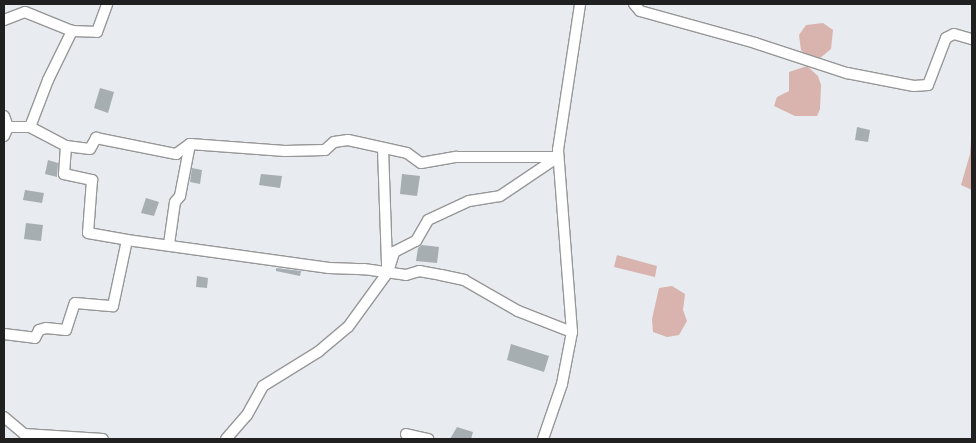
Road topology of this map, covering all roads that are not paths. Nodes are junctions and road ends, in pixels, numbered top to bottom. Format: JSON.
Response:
{"nodes":[{"id":1,"x":107,"y":4,"type":"edge"},
{"id":2,"x":580,"y":4,"type":"edge"},
{"id":3,"x":634,"y":4,"type":"edge"},
{"id":4,"x":4,"y":20,"type":"edge"},
{"id":5,"x":72,"y":31,"type":"junction"},
{"id":6,"x":972,"y":39,"type":"edge"},
{"id":7,"x":4,"y":116,"type":"edge"},
{"id":8,"x":30,"y":127,"type":"junction"},
{"id":9,"x":6,"y":131,"type":"edge"},
{"id":10,"x":190,"y":144,"type":"junction"},
{"id":11,"x":66,"y":146,"type":"junction"},
{"id":12,"x":383,"y":149,"type":"junction"},
{"id":13,"x":558,"y":157,"type":"junction"},
{"id":14,"x":127,"y":240,"type":"junction"},
{"id":15,"x":169,"y":244,"type":"junction"},
{"id":16,"x":388,"y":272,"type":"junction"},
{"id":17,"x":572,"y":332,"type":"junction"},
{"id":18,"x":4,"y":334,"type":"edge"},
{"id":19,"x":4,"y":417,"type":"edge"},
{"id":20,"x":103,"y":439,"type":"edge"},
{"id":21,"x":226,"y":439,"type":"edge"},
{"id":22,"x":411,"y":439,"type":"edge"},
{"id":23,"x":428,"y":439,"type":"edge"},
{"id":24,"x":543,"y":439,"type":"edge"}],
"edges":[{"from":1,"to":5,"type":"street"},
{"from":2,"to":13,"type":"street"},
{"from":3,"to":6,"type":"street"},
{"from":4,"to":5,"type":"street"},
{"from":5,"to":8,"type":"street"},
{"from":7,"to":9,"type":"street"},
{"from":8,"to":9,"type":"street"},
{"from":8,"to":11,"type":"street"},
{"from":10,"to":11,"type":"street"},
{"from":10,"to":12,"type":"street"},
{"from":10,"to":15,"type":"street"},
{"from":11,"to":14,"type":"street"},
{"from":12,"to":13,"type":"street"},
{"from":12,"to":16,"type":"street"},
{"from":13,"to":16,"type":"street"},
{"from":13,"to":17,"type":"street"},
{"from":14,"to":15,"type":"street"},
{"from":14,"to":18,"type":"street"},
{"from":15,"to":16,"type":"street"},
{"from":16,"to":17,"type":"street"},
{"from":16,"to":21,"type":"street"},
{"from":17,"to":24,"type":"street"},
{"from":19,"to":20,"type":"street"},
{"from":22,"to":23,"type":"street"}]}
